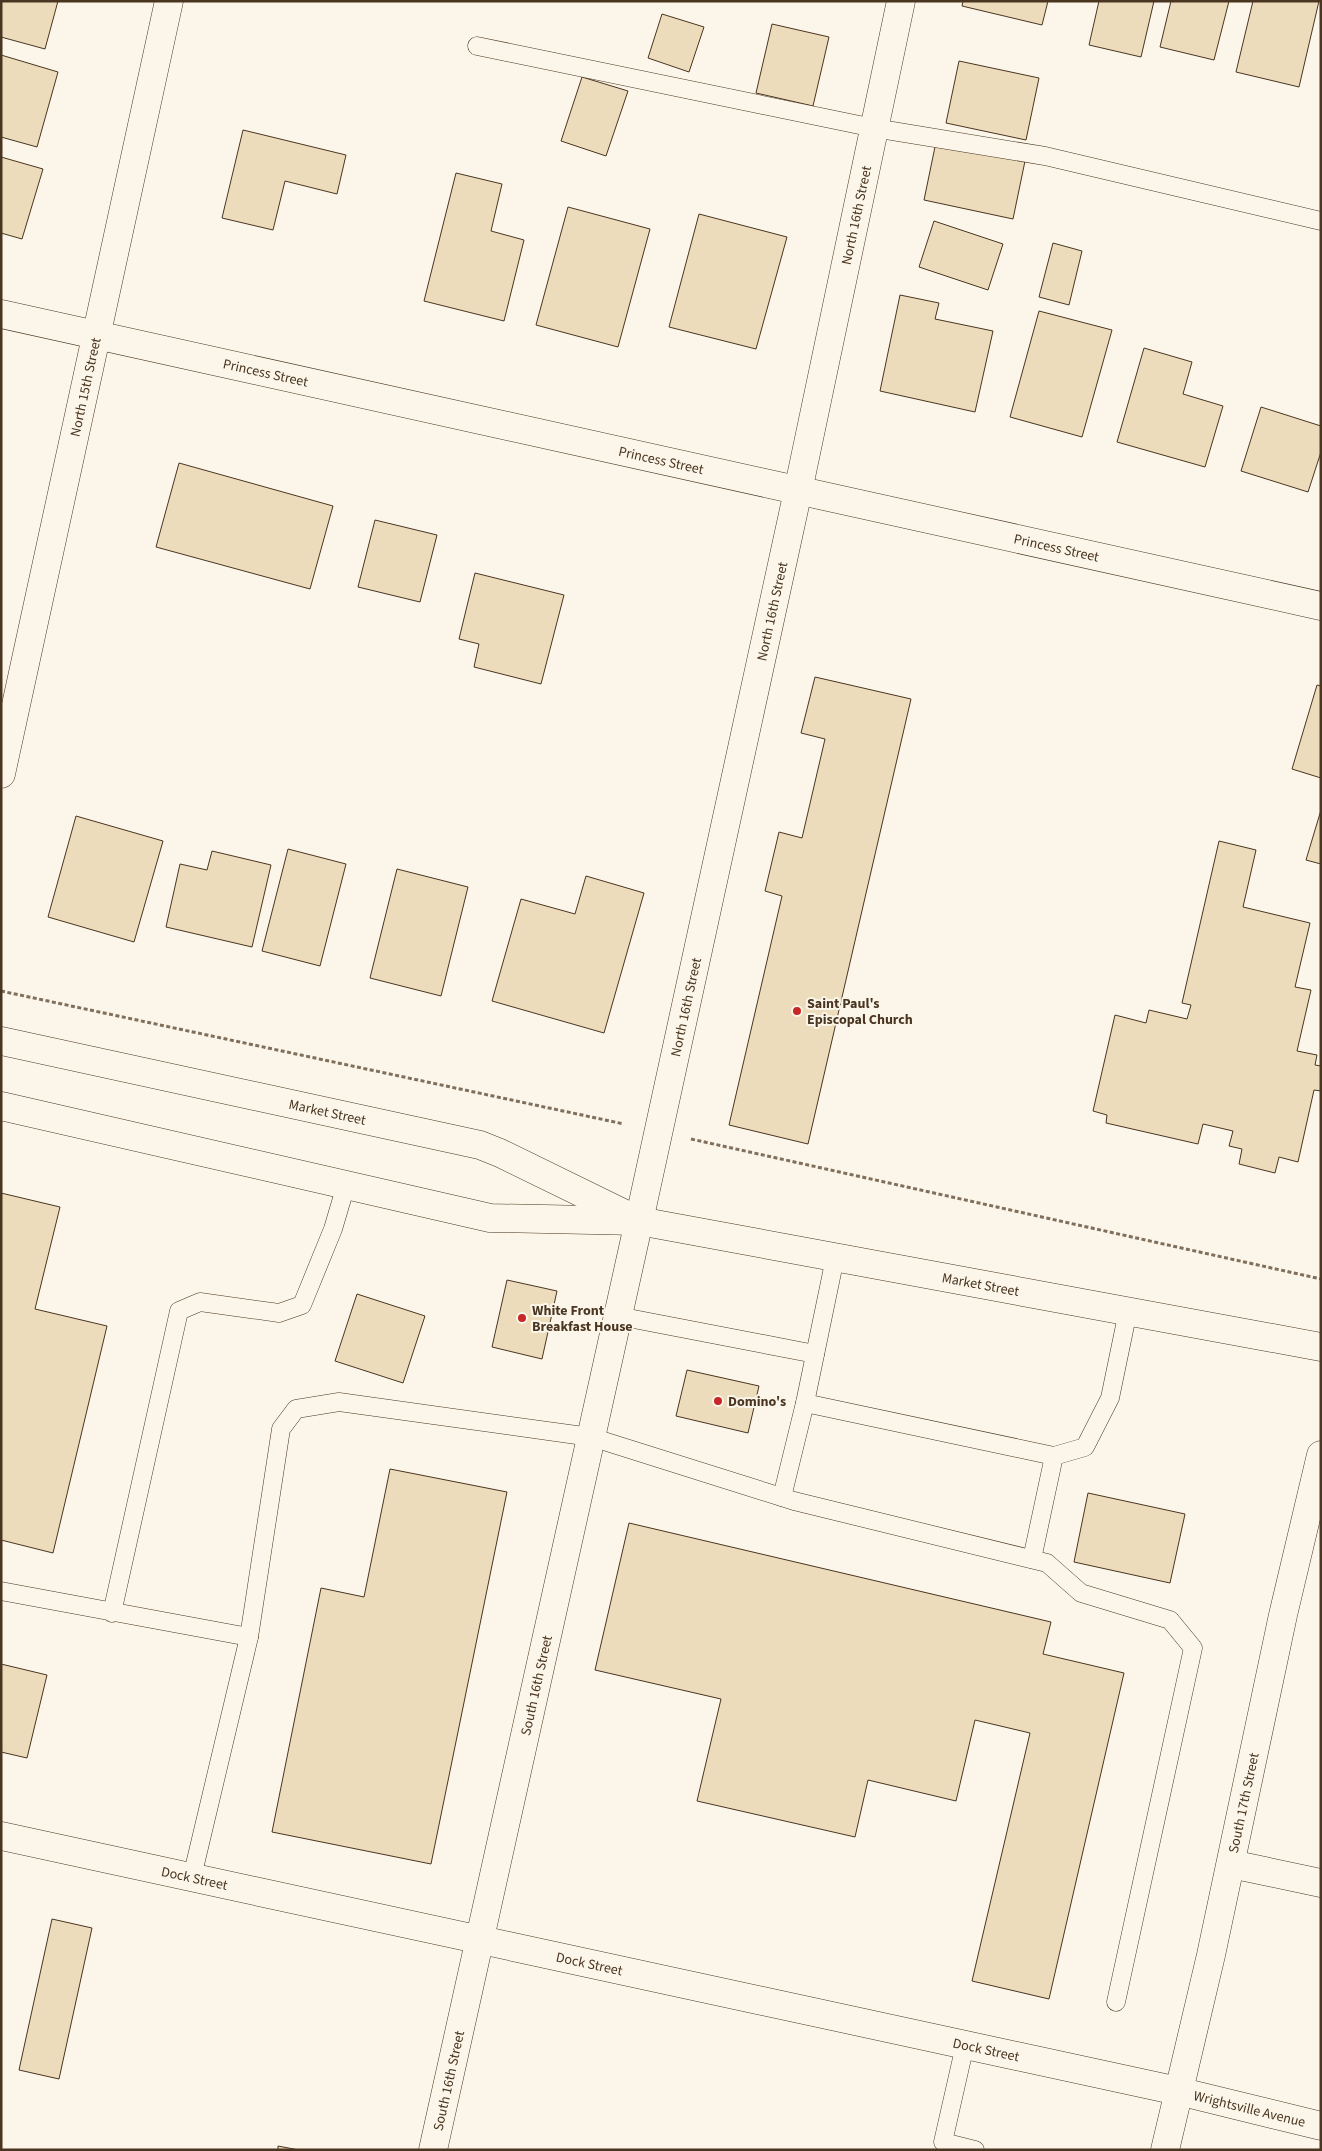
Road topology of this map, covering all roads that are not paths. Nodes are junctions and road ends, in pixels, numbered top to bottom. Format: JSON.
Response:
{"nodes":[{"id":1,"x":169,"y":1,"type":"edge"},
{"id":2,"x":902,"y":1,"type":"edge"},
{"id":3,"x":476,"y":46,"type":"dead end"},
{"id":4,"x":874,"y":128,"type":"junction"},
{"id":5,"x":1321,"y":221,"type":"edge"},
{"id":6,"x":1,"y":314,"type":"edge"},
{"id":7,"x":96,"y":333,"type":"junction"},
{"id":8,"x":798,"y":491,"type":"junction"},
{"id":9,"x":1321,"y":606,"type":"edge"},
{"id":10,"x":1,"y":774,"type":"edge"},
{"id":11,"x":1,"y":1041,"type":"edge"},
{"id":12,"x":1,"y":1106,"type":"edge"},
{"id":13,"x":346,"y":1185,"type":"junction"},
{"id":14,"x":639,"y":1222,"type":"junction"},
{"id":15,"x":835,"y":1258,"type":"junction"},
{"id":16,"x":1128,"y":1311,"type":"junction"},
{"id":17,"x":618,"y":1316,"type":"junction"},
{"id":18,"x":1321,"y":1347,"type":"edge"},
{"id":19,"x":815,"y":1354,"type":"junction"},
{"id":20,"x":805,"y":1402,"type":"junction"},
{"id":21,"x":591,"y":1437,"type":"junction"},
{"id":22,"x":1321,"y":1454,"type":"edge"},
{"id":23,"x":1054,"y":1456,"type":"junction"},
{"id":24,"x":782,"y":1497,"type":"junction"},
{"id":25,"x":1032,"y":1559,"type":"junction"},
{"id":26,"x":1,"y":1591,"type":"edge"},
{"id":27,"x":112,"y":1612,"type":"junction"},
{"id":28,"x":249,"y":1637,"type":"junction"},
{"id":29,"x":1,"y":1836,"type":"edge"},
{"id":30,"x":1230,"y":1864,"type":"junction"},
{"id":31,"x":192,"y":1878,"type":"junction"},
{"id":32,"x":1321,"y":1883,"type":"edge"},
{"id":33,"x":478,"y":1940,"type":"junction"},
{"id":34,"x":1116,"y":2002,"type":"dead end"},
{"id":35,"x":965,"y":2045,"type":"junction"},
{"id":36,"x":1178,"y":2091,"type":"junction"},
{"id":37,"x":1321,"y":2126,"type":"edge"},
{"id":38,"x":432,"y":2150,"type":"edge"},
{"id":39,"x":975,"y":2150,"type":"edge"},
{"id":40,"x":1165,"y":2150,"type":"edge"}],
"edges":[{"from":1,"to":7,"type":"street","name":"North 15th Street"},
{"from":2,"to":4,"type":"street","name":"North 16th Street"},
{"from":3,"to":4,"type":"lane"},
{"from":4,"to":5,"type":"lane"},
{"from":4,"to":8,"type":"street","name":"North 16th Street"},
{"from":6,"to":7,"type":"street","name":"Princess Street"},
{"from":7,"to":8,"type":"street","name":"Princess Street"},
{"from":7,"to":10,"type":"street","name":"North 15th Street"},
{"from":8,"to":9,"type":"street","name":"Princess Street"},
{"from":8,"to":14,"type":"street","name":"North 16th Street"},
{"from":11,"to":14,"type":"street","name":"Market Street"},
{"from":12,"to":13,"type":"street","name":"Market Street"},
{"from":13,"to":14,"type":"street","name":"Market Street"},
{"from":13,"to":27,"type":"lane"},
{"from":14,"to":15,"type":"street","name":"Market Street"},
{"from":14,"to":17,"type":"street","name":"South 16th Street"},
{"from":15,"to":16,"type":"street","name":"Market Street"},
{"from":15,"to":19,"type":"lane"},
{"from":16,"to":18,"type":"street","name":"Market Street"},
{"from":16,"to":23,"type":"lane"},
{"from":17,"to":19,"type":"lane"},
{"from":17,"to":21,"type":"street","name":"South 16th Street"},
{"from":19,"to":20,"type":"lane"},
{"from":20,"to":23,"type":"lane"},
{"from":20,"to":24,"type":"lane"},
{"from":21,"to":24,"type":"lane"},
{"from":21,"to":28,"type":"lane"},
{"from":21,"to":33,"type":"street","name":"South 16th Street"},
{"from":22,"to":30,"type":"street","name":"South 17th Street"},
{"from":23,"to":25,"type":"lane"},
{"from":24,"to":25,"type":"lane"},
{"from":25,"to":34,"type":"lane"},
{"from":26,"to":27,"type":"lane"},
{"from":27,"to":28,"type":"lane"},
{"from":28,"to":31,"type":"lane"},
{"from":29,"to":31,"type":"street","name":"Dock Street"},
{"from":30,"to":32,"type":"street"},
{"from":30,"to":36,"type":"street","name":"South 17th Street"},
{"from":31,"to":33,"type":"street","name":"Dock Street"},
{"from":33,"to":35,"type":"street","name":"Dock Street"},
{"from":33,"to":38,"type":"street","name":"South 16th Street"},
{"from":35,"to":36,"type":"street","name":"Dock Street"},
{"from":35,"to":39,"type":"lane"},
{"from":36,"to":37,"type":"street","name":"Wrightsville Avenue"},
{"from":36,"to":40,"type":"street","name":"South 17th Street"}]}
